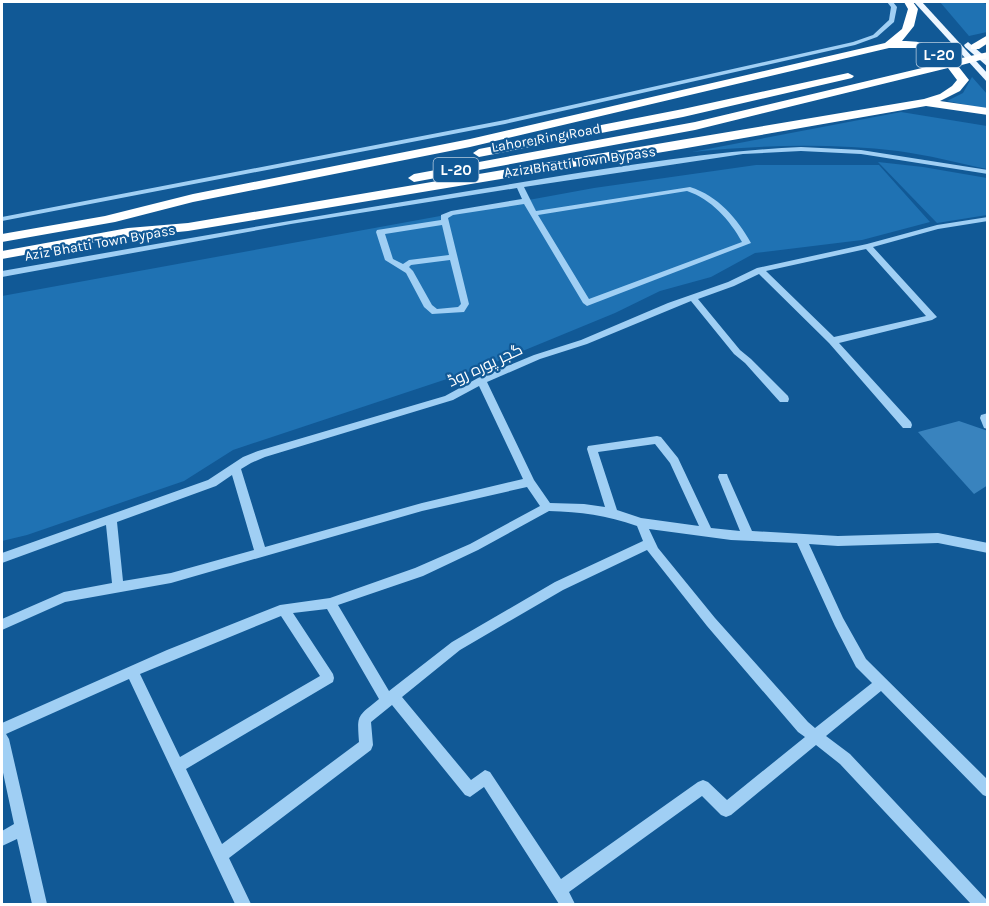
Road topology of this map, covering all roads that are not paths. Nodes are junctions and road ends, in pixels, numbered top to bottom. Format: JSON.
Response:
{"nodes":[{"id":1,"x":890,"y":2,"type":"edge"},
{"id":2,"x":909,"y":2,"type":"edge"},
{"id":3,"x":918,"y":2,"type":"edge"},
{"id":4,"x":931,"y":2,"type":"edge"},
{"id":5,"x":987,"y":38,"type":"edge"},
{"id":6,"x":987,"y":44,"type":"edge"},
{"id":7,"x":889,"y":45,"type":"junction"},
{"id":8,"x":975,"y":47,"type":"junction"},
{"id":9,"x":987,"y":56,"type":"edge"},
{"id":10,"x":987,"y":64,"type":"edge"},
{"id":11,"x":987,"y":80,"type":"edge"},
{"id":12,"x":923,"y":103,"type":"junction"},
{"id":13,"x":962,"y":108,"type":"junction"},
{"id":14,"x":987,"y":112,"type":"edge"},
{"id":15,"x":987,"y":119,"type":"edge"},
{"id":16,"x":987,"y":172,"type":"edge"},
{"id":17,"x":520,"y":185,"type":"junction"},
{"id":18,"x":526,"y":201,"type":"junction"},
{"id":19,"x":535,"y":213,"type":"junction"},
{"id":20,"x":2,"y":219,"type":"edge"},
{"id":21,"x":987,"y":219,"type":"edge"},
{"id":22,"x":104,"y":220,"type":"junction"},
{"id":23,"x":445,"y":222,"type":"junction"},
{"id":24,"x":118,"y":234,"type":"junction"},
{"id":25,"x":2,"y":238,"type":"edge"},
{"id":26,"x":868,"y":246,"type":"junction"},
{"id":27,"x":2,"y":255,"type":"edge"},
{"id":28,"x":454,"y":257,"type":"junction"},
{"id":29,"x":404,"y":267,"type":"junction"},
{"id":30,"x":760,"y":270,"type":"junction"},
{"id":31,"x":2,"y":274,"type":"edge"},
{"id":32,"x":693,"y":298,"type":"junction"},
{"id":33,"x":832,"y":341,"type":"junction"},
{"id":34,"x":481,"y":380,"type":"junction"},
{"id":35,"x":784,"y":399,"type":"dead end"},
{"id":36,"x":987,"y":417,"type":"edge"},
{"id":37,"x":907,"y":425,"type":"dead end"},
{"id":38,"x":987,"y":425,"type":"edge"},
{"id":39,"x":235,"y":468,"type":"junction"},
{"id":40,"x":723,"y":477,"type":"dead end"},
{"id":41,"x":530,"y":482,"type":"junction"},
{"id":42,"x":547,"y":507,"type":"junction"},
{"id":43,"x":612,"y":513,"type":"junction"},
{"id":44,"x":111,"y":518,"type":"junction"},
{"id":45,"x":641,"y":523,"type":"junction"},
{"id":46,"x":706,"y":531,"type":"junction"},
{"id":47,"x":748,"y":536,"type":"junction"},
{"id":48,"x":801,"y":540,"type":"junction"},
{"id":49,"x":648,"y":544,"type":"junction"},
{"id":50,"x":987,"y":548,"type":"edge"},
{"id":51,"x":261,"y":553,"type":"junction"},
{"id":52,"x":2,"y":558,"type":"edge"},
{"id":53,"x":118,"y":588,"type":"junction"},
{"id":54,"x":330,"y":603,"type":"junction"},
{"id":55,"x":284,"y":609,"type":"junction"},
{"id":56,"x":2,"y":625,"type":"edge"},
{"id":57,"x":132,"y":671,"type":"junction"},
{"id":58,"x":881,"y":683,"type":"junction"},
{"id":59,"x":390,"y":699,"type":"junction"},
{"id":60,"x":2,"y":729,"type":"edge"},
{"id":61,"x":815,"y":736,"type":"junction"},
{"id":62,"x":2,"y":739,"type":"edge"},
{"id":63,"x":177,"y":767,"type":"junction"},
{"id":64,"x":987,"y":790,"type":"edge"},
{"id":65,"x":22,"y":828,"type":"junction"},
{"id":66,"x":2,"y":839,"type":"edge"},
{"id":67,"x":220,"y":855,"type":"junction"},
{"id":68,"x":559,"y":890,"type":"junction"},
{"id":69,"x":39,"y":904,"type":"edge"},
{"id":70,"x":243,"y":904,"type":"edge"},
{"id":71,"x":568,"y":904,"type":"edge"},
{"id":72,"x":981,"y":904,"type":"edge"}],
"edges":[{"from":1,"to":20,"type":"street"},
{"from":2,"to":7,"type":"highway"},
{"from":3,"to":11,"type":"main road"},
{"from":4,"to":10,"type":"main road"},
{"from":5,"to":8,"type":"highway"},
{"from":6,"to":8,"type":"highway","name":"Lahore Ring Road","number":"L-20"},
{"from":7,"to":12,"type":"highway"},
{"from":7,"to":22,"type":"highway"},
{"from":8,"to":22,"type":"highway","name":"Lahore Ring Road","number":"L-20"},
{"from":9,"to":24,"type":"highway","name":"Lahore Ring Road","number":"L-20"},
{"from":12,"to":13,"type":"highway"},
{"from":12,"to":24,"type":"highway"},
{"from":13,"to":14,"type":"highway"},
{"from":13,"to":15,"type":"highway"},
{"from":16,"to":17,"type":"street","name":"Aziz Bhatti Town Bypass"},
{"from":17,"to":18,"type":"street"},
{"from":17,"to":31,"type":"street","name":"Aziz Bhatti Town Bypass"},
{"from":18,"to":19,"type":"street"},
{"from":18,"to":23,"type":"street"},
{"from":19,"to":19,"type":"street"},
{"from":21,"to":26,"type":"street","name":"گجر پورہ روڈ"},
{"from":22,"to":25,"type":"highway","name":"Lahore Ring Road","number":"L-20"},
{"from":23,"to":28,"type":"street"},
{"from":23,"to":29,"type":"street"},
{"from":24,"to":27,"type":"highway","name":"Lahore Ring Road","number":"L-20"},
{"from":26,"to":30,"type":"street","name":"گجر پورہ روڈ"},
{"from":26,"to":33,"type":"street"},
{"from":28,"to":29,"type":"street"},
{"from":28,"to":29,"type":"street"},
{"from":30,"to":32,"type":"street","name":"گجر پورہ روڈ"},
{"from":30,"to":33,"type":"street"},
{"from":32,"to":34,"type":"street","name":"گجر پورہ روڈ"},
{"from":32,"to":35,"type":"street"},
{"from":33,"to":37,"type":"street"},
{"from":34,"to":39,"type":"street","name":"گجر پورہ روڈ"},
{"from":34,"to":41,"type":"street"},
{"from":36,"to":38,"type":"street"},
{"from":39,"to":44,"type":"street","name":"گجر پورہ روڈ"},
{"from":39,"to":51,"type":"street"},
{"from":40,"to":47,"type":"street"},
{"from":41,"to":42,"type":"street"},
{"from":41,"to":51,"type":"street"},
{"from":42,"to":43,"type":"street"},
{"from":42,"to":54,"type":"street"},
{"from":43,"to":45,"type":"street"},
{"from":43,"to":46,"type":"street"},
{"from":44,"to":52,"type":"street","name":"گجر پورہ روڈ"},
{"from":44,"to":53,"type":"street"},
{"from":45,"to":46,"type":"street"},
{"from":45,"to":49,"type":"street"},
{"from":46,"to":47,"type":"street"},
{"from":47,"to":48,"type":"street"},
{"from":48,"to":50,"type":"street"},
{"from":48,"to":58,"type":"street"},
{"from":49,"to":59,"type":"street"},
{"from":49,"to":61,"type":"street"},
{"from":51,"to":53,"type":"street"},
{"from":53,"to":56,"type":"street"},
{"from":54,"to":55,"type":"street"},
{"from":54,"to":59,"type":"street"},
{"from":55,"to":57,"type":"street"},
{"from":55,"to":63,"type":"street"},
{"from":57,"to":60,"type":"street"},
{"from":57,"to":63,"type":"street"},
{"from":58,"to":61,"type":"street"},
{"from":58,"to":64,"type":"street"},
{"from":59,"to":67,"type":"street"},
{"from":59,"to":68,"type":"street"},
{"from":61,"to":68,"type":"street"},
{"from":61,"to":72,"type":"street"},
{"from":62,"to":65,"type":"street"},
{"from":63,"to":67,"type":"street"},
{"from":65,"to":66,"type":"street"},
{"from":65,"to":69,"type":"street"},
{"from":67,"to":70,"type":"street"},
{"from":68,"to":71,"type":"street"}]}
